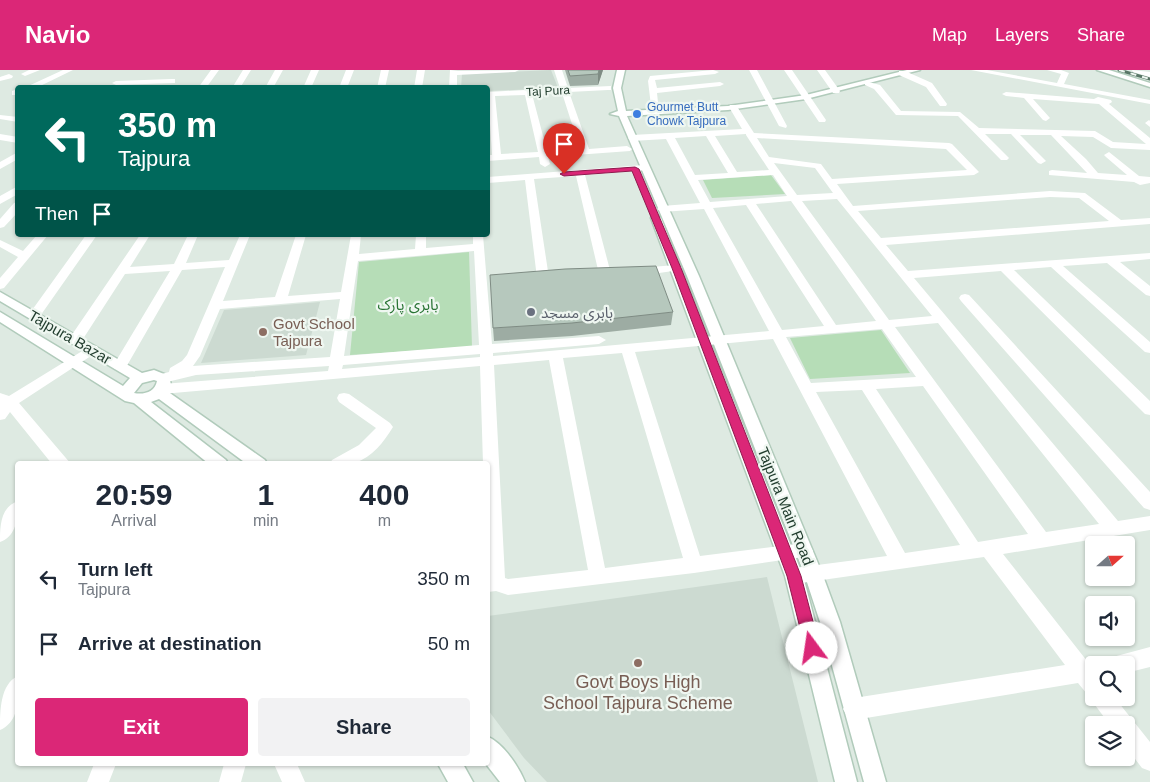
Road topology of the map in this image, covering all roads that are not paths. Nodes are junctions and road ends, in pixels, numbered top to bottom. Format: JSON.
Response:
{"nodes":[{"id":1,"x":36,"y":70,"type":"edge"},
{"id":2,"x":69,"y":70,"type":"edge"},
{"id":3,"x":215,"y":70,"type":"edge"},
{"id":4,"x":247,"y":70,"type":"edge"},
{"id":5,"x":279,"y":70,"type":"edge"},
{"id":6,"x":315,"y":70,"type":"edge"},
{"id":7,"x":350,"y":70,"type":"edge"},
{"id":8,"x":385,"y":70,"type":"edge"},
{"id":9,"x":421,"y":70,"type":"edge"},
{"id":10,"x":487,"y":70,"type":"edge"},
{"id":11,"x":515,"y":70,"type":"edge"},
{"id":12,"x":558,"y":70,"type":"edge"},
{"id":13,"x":621,"y":70,"type":"edge"},
{"id":14,"x":753,"y":70,"type":"edge"},
{"id":15,"x":788,"y":70,"type":"edge"},
{"id":16,"x":821,"y":70,"type":"edge"},
{"id":17,"x":916,"y":70,"type":"edge"},
{"id":18,"x":975,"y":70,"type":"edge"},
{"id":19,"x":1050,"y":70,"type":"edge"},
{"id":20,"x":1101,"y":70,"type":"edge"},
{"id":21,"x":1136,"y":70,"type":"edge"},
{"id":22,"x":454,"y":71,"type":"edge"},
{"id":23,"x":715,"y":71,"type":"edge"},
{"id":24,"x":0,"y":73,"type":"edge"},
{"id":25,"x":681,"y":73,"type":"edge"},
{"id":26,"x":25,"y":74,"type":"dead end"},
{"id":27,"x":122,"y":74,"type":"dead end"},
{"id":28,"x":654,"y":74,"type":"edge"},
{"id":29,"x":902,"y":74,"type":"junction"},
{"id":30,"x":1150,"y":75,"type":"edge"},
{"id":31,"x":0,"y":79,"type":"edge"},
{"id":32,"x":609,"y":79,"type":"dead end"},
{"id":33,"x":868,"y":83,"type":"junction"},
{"id":34,"x":35,"y":85,"type":"edge"},
{"id":35,"x":115,"y":85,"type":"edge"},
{"id":36,"x":168,"y":85,"type":"edge"},
{"id":37,"x":204,"y":85,"type":"edge"},
{"id":38,"x":238,"y":85,"type":"edge"},
{"id":39,"x":271,"y":85,"type":"edge"},
{"id":40,"x":308,"y":85,"type":"edge"},
{"id":41,"x":344,"y":85,"type":"edge"},
{"id":42,"x":382,"y":85,"type":"edge"},
{"id":43,"x":418,"y":85,"type":"edge"},
{"id":44,"x":453,"y":85,"type":"edge"},
{"id":45,"x":1060,"y":85,"type":"junction"},
{"id":46,"x":1150,"y":85,"type":"edge"},
{"id":47,"x":608,"y":88,"type":"junction"},
{"id":48,"x":565,"y":90,"type":"junction"},
{"id":49,"x":1088,"y":90,"type":"junction"},
{"id":50,"x":652,"y":91,"type":"junction"},
{"id":51,"x":836,"y":91,"type":"junction"},
{"id":52,"x":528,"y":92,"type":"junction"},
{"id":53,"x":490,"y":94,"type":"edge"},
{"id":54,"x":1006,"y":94,"type":"dead end"},
{"id":55,"x":1026,"y":96,"type":"junction"},
{"id":56,"x":806,"y":97,"type":"junction"},
{"id":57,"x":726,"y":98,"type":"junction"},
{"id":58,"x":770,"y":102,"type":"junction"},
{"id":59,"x":1101,"y":102,"type":"junction"},
{"id":60,"x":943,"y":104,"type":"dead end"},
{"id":61,"x":1148,"y":104,"type":"edge"},
{"id":62,"x":656,"y":112,"type":"junction"},
{"id":63,"x":2,"y":114,"type":"edge"},
{"id":64,"x":618,"y":114,"type":"junction"},
{"id":65,"x":490,"y":115,"type":"edge"},
{"id":66,"x":1046,"y":118,"type":"dead end"},
{"id":67,"x":15,"y":119,"type":"edge"},
{"id":68,"x":822,"y":120,"type":"dead end"},
{"id":69,"x":783,"y":126,"type":"dead end"},
{"id":70,"x":976,"y":131,"type":"junction"},
{"id":71,"x":1013,"y":132,"type":"junction"},
{"id":72,"x":709,"y":133,"type":"junction"},
{"id":73,"x":749,"y":133,"type":"junction"},
{"id":74,"x":1053,"y":133,"type":"junction"},
{"id":75,"x":669,"y":136,"type":"junction"},
{"id":76,"x":0,"y":137,"type":"edge"},
{"id":77,"x":15,"y":140,"type":"edge"},
{"id":78,"x":629,"y":144,"type":"junction"},
{"id":79,"x":1150,"y":145,"type":"edge"},
{"id":80,"x":1138,"y":146,"type":"junction"},
{"id":81,"x":585,"y":151,"type":"junction"},
{"id":82,"x":543,"y":154,"type":"junction"},
{"id":83,"x":1109,"y":155,"type":"dead end"},
{"id":84,"x":1150,"y":155,"type":"edge"},
{"id":85,"x":15,"y":157,"type":"edge"},
{"id":86,"x":492,"y":157,"type":"edge"},
{"id":87,"x":1004,"y":158,"type":"dead end"},
{"id":88,"x":766,"y":159,"type":"junction"},
{"id":89,"x":1041,"y":161,"type":"dead end"},
{"id":90,"x":0,"y":168,"type":"edge"},
{"id":91,"x":15,"y":168,"type":"edge"},
{"id":92,"x":640,"y":168,"type":"junction"},
{"id":93,"x":775,"y":172,"type":"junction"},
{"id":94,"x":1052,"y":172,"type":"dead end"},
{"id":95,"x":580,"y":173,"type":"junction"},
{"id":96,"x":547,"y":175,"type":"junction"},
{"id":97,"x":734,"y":175,"type":"junction"},
{"id":98,"x":529,"y":176,"type":"junction"},
{"id":99,"x":1096,"y":176,"type":"junction"},
{"id":100,"x":692,"y":178,"type":"junction"},
{"id":101,"x":1138,"y":179,"type":"junction"},
{"id":102,"x":490,"y":180,"type":"edge"},
{"id":103,"x":1150,"y":180,"type":"edge"},
{"id":104,"x":830,"y":182,"type":"junction"},
{"id":105,"x":0,"y":188,"type":"edge"},
{"id":106,"x":15,"y":188,"type":"edge"},
{"id":107,"x":15,"y":190,"type":"edge"},
{"id":108,"x":1150,"y":190,"type":"edge"},
{"id":109,"x":840,"y":196,"type":"junction"},
{"id":110,"x":794,"y":198,"type":"junction"},
{"id":111,"x":0,"y":201,"type":"edge"},
{"id":112,"x":749,"y":202,"type":"junction"},
{"id":113,"x":707,"y":205,"type":"junction"},
{"id":114,"x":15,"y":208,"type":"edge"},
{"id":115,"x":662,"y":209,"type":"junction"},
{"id":116,"x":850,"y":209,"type":"junction"},
{"id":117,"x":1150,"y":221,"type":"edge"},
{"id":118,"x":1117,"y":222,"type":"junction"},
{"id":119,"x":0,"y":225,"type":"edge"},
{"id":120,"x":41,"y":237,"type":"edge"},
{"id":121,"x":91,"y":237,"type":"edge"},
{"id":122,"x":144,"y":237,"type":"edge"},
{"id":123,"x":192,"y":237,"type":"edge"},
{"id":124,"x":244,"y":237,"type":"edge"},
{"id":125,"x":300,"y":237,"type":"edge"},
{"id":126,"x":356,"y":237,"type":"edge"},
{"id":127,"x":421,"y":237,"type":"edge"},
{"id":128,"x":479,"y":241,"type":"edge"},
{"id":129,"x":877,"y":242,"type":"junction"},
{"id":130,"x":0,"y":243,"type":"edge"},
{"id":131,"x":420,"y":252,"type":"junction"},
{"id":132,"x":25,"y":256,"type":"junction"},
{"id":133,"x":1150,"y":256,"type":"edge"},
{"id":134,"x":352,"y":258,"type":"junction"},
{"id":135,"x":1109,"y":260,"type":"junction"},
{"id":136,"x":233,"y":263,"type":"junction"},
{"id":137,"x":1054,"y":264,"type":"junction"},
{"id":138,"x":178,"y":267,"type":"junction"},
{"id":139,"x":1004,"y":267,"type":"junction"},
{"id":140,"x":676,"y":268,"type":"junction"},
{"id":141,"x":123,"y":270,"type":"junction"},
{"id":142,"x":904,"y":275,"type":"junction"},
{"id":143,"x":543,"y":278,"type":"edge"},
{"id":144,"x":0,"y":285,"type":"edge"},
{"id":145,"x":1150,"y":292,"type":"edge"},
{"id":146,"x":345,"y":295,"type":"junction"},
{"id":147,"x":0,"y":296,"type":"edge"},
{"id":148,"x":964,"y":298,"type":"dead end"},
{"id":149,"x":280,"y":301,"type":"junction"},
{"id":150,"x":216,"y":305,"type":"junction"},
{"id":151,"x":0,"y":316,"type":"edge"},
{"id":152,"x":34,"y":316,"type":"junction"},
{"id":153,"x":941,"y":319,"type":"junction"},
{"id":154,"x":886,"y":324,"type":"junction"},
{"id":155,"x":832,"y":328,"type":"junction"},
{"id":156,"x":777,"y":333,"type":"junction"},
{"id":157,"x":709,"y":335,"type":"junction"},
{"id":158,"x":76,"y":339,"type":"junction"},
{"id":159,"x":626,"y":348,"type":"junction"},
{"id":160,"x":92,"y":349,"type":"junction"},
{"id":161,"x":1150,"y":349,"type":"edge"},
{"id":162,"x":555,"y":354,"type":"junction"},
{"id":163,"x":486,"y":355,"type":"junction"},
{"id":164,"x":336,"y":361,"type":"junction"},
{"id":165,"x":71,"y":362,"type":"junction"},
{"id":166,"x":120,"y":366,"type":"junction"},
{"id":167,"x":334,"y":376,"type":"junction"},
{"id":168,"x":141,"y":378,"type":"junction"},
{"id":169,"x":927,"y":381,"type":"junction"},
{"id":170,"x":866,"y":385,"type":"junction"},
{"id":171,"x":161,"y":386,"type":"junction"},
{"id":172,"x":806,"y":388,"type":"junction"},
{"id":173,"x":133,"y":397,"type":"junction"},
{"id":174,"x":344,"y":398,"type":"dead end"},
{"id":175,"x":3,"y":400,"type":"edge"},
{"id":176,"x":1150,"y":410,"type":"edge"},
{"id":177,"x":0,"y":415,"type":"edge"},
{"id":178,"x":53,"y":461,"type":"edge"},
{"id":179,"x":216,"y":461,"type":"edge"},
{"id":180,"x":255,"y":461,"type":"edge"},
{"id":181,"x":345,"y":461,"type":"edge"},
{"id":182,"x":489,"y":461,"type":"edge"},
{"id":183,"x":1150,"y":503,"type":"edge"},
{"id":184,"x":490,"y":508,"type":"edge"},
{"id":185,"x":15,"y":512,"type":"edge"},
{"id":186,"x":1150,"y":523,"type":"edge"},
{"id":187,"x":1114,"y":529,"type":"junction"},
{"id":188,"x":0,"y":535,"type":"edge"},
{"id":189,"x":1042,"y":540,"type":"junction"},
{"id":190,"x":981,"y":550,"type":"junction"},
{"id":191,"x":804,"y":551,"type":"junction"},
{"id":192,"x":786,"y":554,"type":"junction"},
{"id":193,"x":900,"y":562,"type":"junction"},
{"id":194,"x":694,"y":565,"type":"junction"},
{"id":195,"x":813,"y":573,"type":"junction"},
{"id":196,"x":794,"y":576,"type":"junction"},
{"id":197,"x":598,"y":578,"type":"junction"},
{"id":198,"x":492,"y":584,"type":"edge"},
{"id":199,"x":1150,"y":658,"type":"edge"},
{"id":200,"x":1135,"y":661,"type":"edge"},
{"id":201,"x":1085,"y":670,"type":"edge"},
{"id":202,"x":1085,"y":677,"type":"edge"},
{"id":203,"x":15,"y":692,"type":"edge"},
{"id":204,"x":1108,"y":706,"type":"edge"},
{"id":205,"x":854,"y":709,"type":"junction"},
{"id":206,"x":1116,"y":716,"type":"edge"},
{"id":207,"x":0,"y":719,"type":"edge"},
{"id":208,"x":1135,"y":741,"type":"edge"},
{"id":209,"x":490,"y":751,"type":"edge"},
{"id":210,"x":1150,"y":760,"type":"edge"},
{"id":211,"x":104,"y":766,"type":"edge"},
{"id":212,"x":235,"y":766,"type":"edge"},
{"id":213,"x":286,"y":766,"type":"edge"},
{"id":214,"x":450,"y":766,"type":"edge"},
{"id":215,"x":98,"y":782,"type":"edge"},
{"id":216,"x":230,"y":782,"type":"edge"},
{"id":217,"x":294,"y":782,"type":"edge"},
{"id":218,"x":462,"y":782,"type":"edge"},
{"id":219,"x":514,"y":782,"type":"edge"},
{"id":220,"x":846,"y":782,"type":"edge"},
{"id":221,"x":875,"y":782,"type":"edge"}],
"edges":[{"from":1,"to":26,"type":"street"},
{"from":2,"to":34,"type":"street"},
{"from":3,"to":37,"type":"street"},
{"from":4,"to":38,"type":"street"},
{"from":5,"to":39,"type":"street"},
{"from":6,"to":40,"type":"street"},
{"from":7,"to":41,"type":"street"},
{"from":8,"to":42,"type":"street"},
{"from":9,"to":43,"type":"street"},
{"from":10,"to":11,"type":"street"},
{"from":10,"to":22,"type":"street"},
{"from":12,"to":48,"type":"street"},
{"from":13,"to":64,"type":"street","name":"Tajpura Main Road"},
{"from":14,"to":58,"type":"street"},
{"from":15,"to":56,"type":"street"},
{"from":16,"to":51,"type":"street"},
{"from":17,"to":29,"type":"street"},
{"from":18,"to":45,"type":"street"},
{"from":19,"to":45,"type":"street"},
{"from":20,"to":46,"type":"street"},
{"from":21,"to":30,"type":"street"},
{"from":22,"to":44,"type":"street"},
{"from":23,"to":25,"type":"street"},
{"from":23,"to":57,"type":"street"},
{"from":24,"to":31,"type":"street"},
{"from":25,"to":28,"type":"street"},
{"from":27,"to":35,"type":"street"},
{"from":28,"to":50,"type":"street"},
{"from":29,"to":33,"type":"street"},
{"from":29,"to":60,"type":"street"},
{"from":32,"to":47,"type":"street","name":"Tajpura Main Road"},
{"from":33,"to":51,"type":"street"},
{"from":33,"to":70,"type":"street"},
{"from":35,"to":36,"type":"street"},
{"from":45,"to":49,"type":"street"},
{"from":47,"to":48,"type":"street","name":"Taj Pura"},
{"from":47,"to":64,"type":"street","name":"Tajpura Main Road"},
{"from":48,"to":52,"type":"street","name":"Taj Pura"},
{"from":48,"to":81,"type":"street"},
{"from":49,"to":59,"type":"street"},
{"from":49,"to":61,"type":"street"},
{"from":50,"to":57,"type":"street"},
{"from":50,"to":62,"type":"street"},
{"from":51,"to":56,"type":"street"},
{"from":52,"to":53,"type":"street","name":"Taj Pura"},
{"from":52,"to":82,"type":"street"},
{"from":54,"to":55,"type":"street"},
{"from":55,"to":59,"type":"street"},
{"from":55,"to":66,"type":"street"},
{"from":56,"to":58,"type":"street"},
{"from":56,"to":68,"type":"street"},
{"from":57,"to":58,"type":"street"},
{"from":57,"to":62,"type":"street"},
{"from":57,"to":73,"type":"street"},
{"from":58,"to":69,"type":"street"},
{"from":59,"to":61,"type":"street"},
{"from":59,"to":79,"type":"street"},
{"from":62,"to":64,"type":"street"},
{"from":63,"to":67,"type":"street"},
{"from":64,"to":78,"type":"street","name":"Tajpura Main Road"},
{"from":65,"to":86,"type":"street"},
{"from":70,"to":71,"type":"street"},
{"from":70,"to":87,"type":"street"},
{"from":71,"to":74,"type":"street"},
{"from":71,"to":89,"type":"street"},
{"from":72,"to":73,"type":"street"},
{"from":72,"to":75,"type":"street"},
{"from":72,"to":97,"type":"street"},
{"from":73,"to":88,"type":"street"},
{"from":73,"to":104,"type":"street"},
{"from":74,"to":80,"type":"street"},
{"from":74,"to":99,"type":"street"},
{"from":75,"to":78,"type":"street"},
{"from":75,"to":100,"type":"street"},
{"from":76,"to":77,"type":"street"},
{"from":78,"to":81,"type":"street"},
{"from":78,"to":92,"type":"street","name":"Tajpura Main Road"},
{"from":79,"to":80,"type":"street"},
{"from":80,"to":84,"type":"street"},
{"from":81,"to":82,"type":"street"},
{"from":82,"to":86,"type":"street"},
{"from":82,"to":96,"type":"street"},
{"from":83,"to":101,"type":"street"},
{"from":85,"to":90,"type":"street"},
{"from":88,"to":93,"type":"street"},
{"from":88,"to":104,"type":"street"},
{"from":90,"to":91,"type":"street"},
{"from":92,"to":95,"type":"street"},
{"from":92,"to":115,"type":"street","name":"Tajpura Main Road"},
{"from":92,"to":140,"type":"street","name":"Tajpura Main Road"},
{"from":93,"to":97,"type":"street"},
{"from":93,"to":110,"type":"street"},
{"from":94,"to":99,"type":"street"},
{"from":95,"to":96,"type":"street"},
{"from":95,"to":140,"type":"street"},
{"from":96,"to":98,"type":"street"},
{"from":97,"to":100,"type":"street"},
{"from":98,"to":102,"type":"street"},
{"from":98,"to":143,"type":"street"},
{"from":99,"to":101,"type":"street"},
{"from":100,"to":113,"type":"street"},
{"from":101,"to":103,"type":"street"},
{"from":101,"to":108,"type":"street"},
{"from":104,"to":109,"type":"street"},
{"from":105,"to":106,"type":"street"},
{"from":107,"to":111,"type":"street"},
{"from":109,"to":110,"type":"street"},
{"from":109,"to":116,"type":"street"},
{"from":110,"to":112,"type":"street"},
{"from":110,"to":154,"type":"street"},
{"from":112,"to":113,"type":"street"},
{"from":112,"to":155,"type":"street"},
{"from":113,"to":115,"type":"street"},
{"from":113,"to":156,"type":"street"},
{"from":114,"to":119,"type":"street"},
{"from":115,"to":157,"type":"street","name":"Tajpura Main Road"},
{"from":116,"to":118,"type":"street"},
{"from":116,"to":129,"type":"street"},
{"from":117,"to":118,"type":"street"},
{"from":118,"to":129,"type":"street"},
{"from":120,"to":132,"type":"street"},
{"from":121,"to":152,"type":"street"},
{"from":122,"to":141,"type":"street"},
{"from":123,"to":138,"type":"street"},
{"from":124,"to":136,"type":"street"},
{"from":125,"to":149,"type":"street"},
{"from":126,"to":134,"type":"street"},
{"from":127,"to":131,"type":"street"},
{"from":128,"to":131,"type":"street"},
{"from":128,"to":163,"type":"street"},
{"from":129,"to":142,"type":"street"},
{"from":130,"to":132,"type":"street"},
{"from":131,"to":134,"type":"street"},
{"from":132,"to":144,"type":"street"},
{"from":133,"to":135,"type":"street"},
{"from":134,"to":146,"type":"street"},
{"from":135,"to":137,"type":"street"},
{"from":135,"to":145,"type":"street"},
{"from":136,"to":138,"type":"street"},
{"from":136,"to":150,"type":"street"},
{"from":137,"to":139,"type":"street"},
{"from":137,"to":161,"type":"street"},
{"from":138,"to":141,"type":"street"},
{"from":138,"to":166,"type":"street"},
{"from":139,"to":142,"type":"street"},
{"from":139,"to":176,"type":"street"},
{"from":140,"to":157,"type":"street","name":"Tajpura Main Road"},
{"from":141,"to":158,"type":"street"},
{"from":142,"to":153,"type":"street"},
{"from":146,"to":149,"type":"street"},
{"from":146,"to":164,"type":"street"},
{"from":147,"to":152,"type":"street","name":"Tajpura Bazar"},
{"from":148,"to":183,"type":"street"},
{"from":149,"to":150,"type":"street"},
{"from":150,"to":171,"type":"street"},
{"from":151,"to":165,"type":"street","name":"Tajpura Bazar"},
{"from":152,"to":158,"type":"street","name":"Tajpura Bazar"},
{"from":153,"to":154,"type":"street"},
{"from":153,"to":187,"type":"street"},
{"from":154,"to":155,"type":"street"},
{"from":154,"to":169,"type":"street"},
{"from":155,"to":156,"type":"street"},
{"from":156,"to":157,"type":"street"},
{"from":156,"to":172,"type":"street"},
{"from":157,"to":159,"type":"street"},
{"from":157,"to":163,"type":"street"},
{"from":157,"to":191,"type":"street","name":"Tajpura Main Road"},
{"from":157,"to":192,"type":"street","name":"Tajpura Main Road"},
{"from":158,"to":160,"type":"street","name":"Tajpura Bazar"},
{"from":159,"to":162,"type":"street"},
{"from":159,"to":194,"type":"street"},
{"from":160,"to":165,"type":"street"},
{"from":160,"to":166,"type":"street","name":"Tajpura Bazar"},
{"from":162,"to":163,"type":"street"},
{"from":162,"to":197,"type":"street"},
{"from":163,"to":164,"type":"street"},
{"from":163,"to":167,"type":"street"},
{"from":163,"to":182,"type":"street"},
{"from":164,"to":167,"type":"street"},
{"from":164,"to":171,"type":"street"},
{"from":165,"to":173,"type":"street","name":"Tajpura Bazar"},
{"from":165,"to":175,"type":"street"},
{"from":166,"to":168,"type":"street","name":"Tajpura Bazar"},
{"from":167,"to":171,"type":"street"},
{"from":168,"to":171,"type":"street","name":"Tajpura Bazar"},
{"from":168,"to":173,"type":"street"},
{"from":169,"to":170,"type":"street"},
{"from":169,"to":189,"type":"street"},
{"from":170,"to":172,"type":"street"},
{"from":170,"to":190,"type":"street"},
{"from":171,"to":173,"type":"street"},
{"from":171,"to":180,"type":"street"},
{"from":172,"to":193,"type":"street"},
{"from":173,"to":179,"type":"street","name":"Tajpura Bazar"},
{"from":174,"to":181,"type":"street"},
{"from":175,"to":177,"type":"street"},
{"from":175,"to":178,"type":"street"},
{"from":184,"to":198,"type":"street"},
{"from":185,"to":188,"type":"street"},
{"from":186,"to":187,"type":"street"},
{"from":187,"to":189,"type":"street"},
{"from":189,"to":190,"type":"street"},
{"from":190,"to":193,"type":"street"},
{"from":190,"to":201,"type":"street"},
{"from":191,"to":192,"type":"street"},
{"from":191,"to":195,"type":"street","name":"Tajpura Main Road"},
{"from":192,"to":194,"type":"street"},
{"from":192,"to":196,"type":"street","name":"Tajpura Main Road"},
{"from":193,"to":195,"type":"street"},
{"from":194,"to":197,"type":"street"},
{"from":195,"to":196,"type":"street"},
{"from":195,"to":205,"type":"street","name":"Tajpura Main Road"},
{"from":196,"to":220,"type":"street","name":"Tajpura Main Road"},
{"from":197,"to":198,"type":"street"},
{"from":199,"to":200,"type":"street"},
{"from":202,"to":205,"type":"street"},
{"from":203,"to":207,"type":"street"},
{"from":204,"to":206,"type":"street"},
{"from":205,"to":221,"type":"street","name":"Tajpura Main Road"},
{"from":208,"to":210,"type":"street"},
{"from":209,"to":219,"type":"street"},
{"from":211,"to":215,"type":"street"},
{"from":212,"to":216,"type":"street"},
{"from":213,"to":217,"type":"street"},
{"from":214,"to":218,"type":"street"}]}
